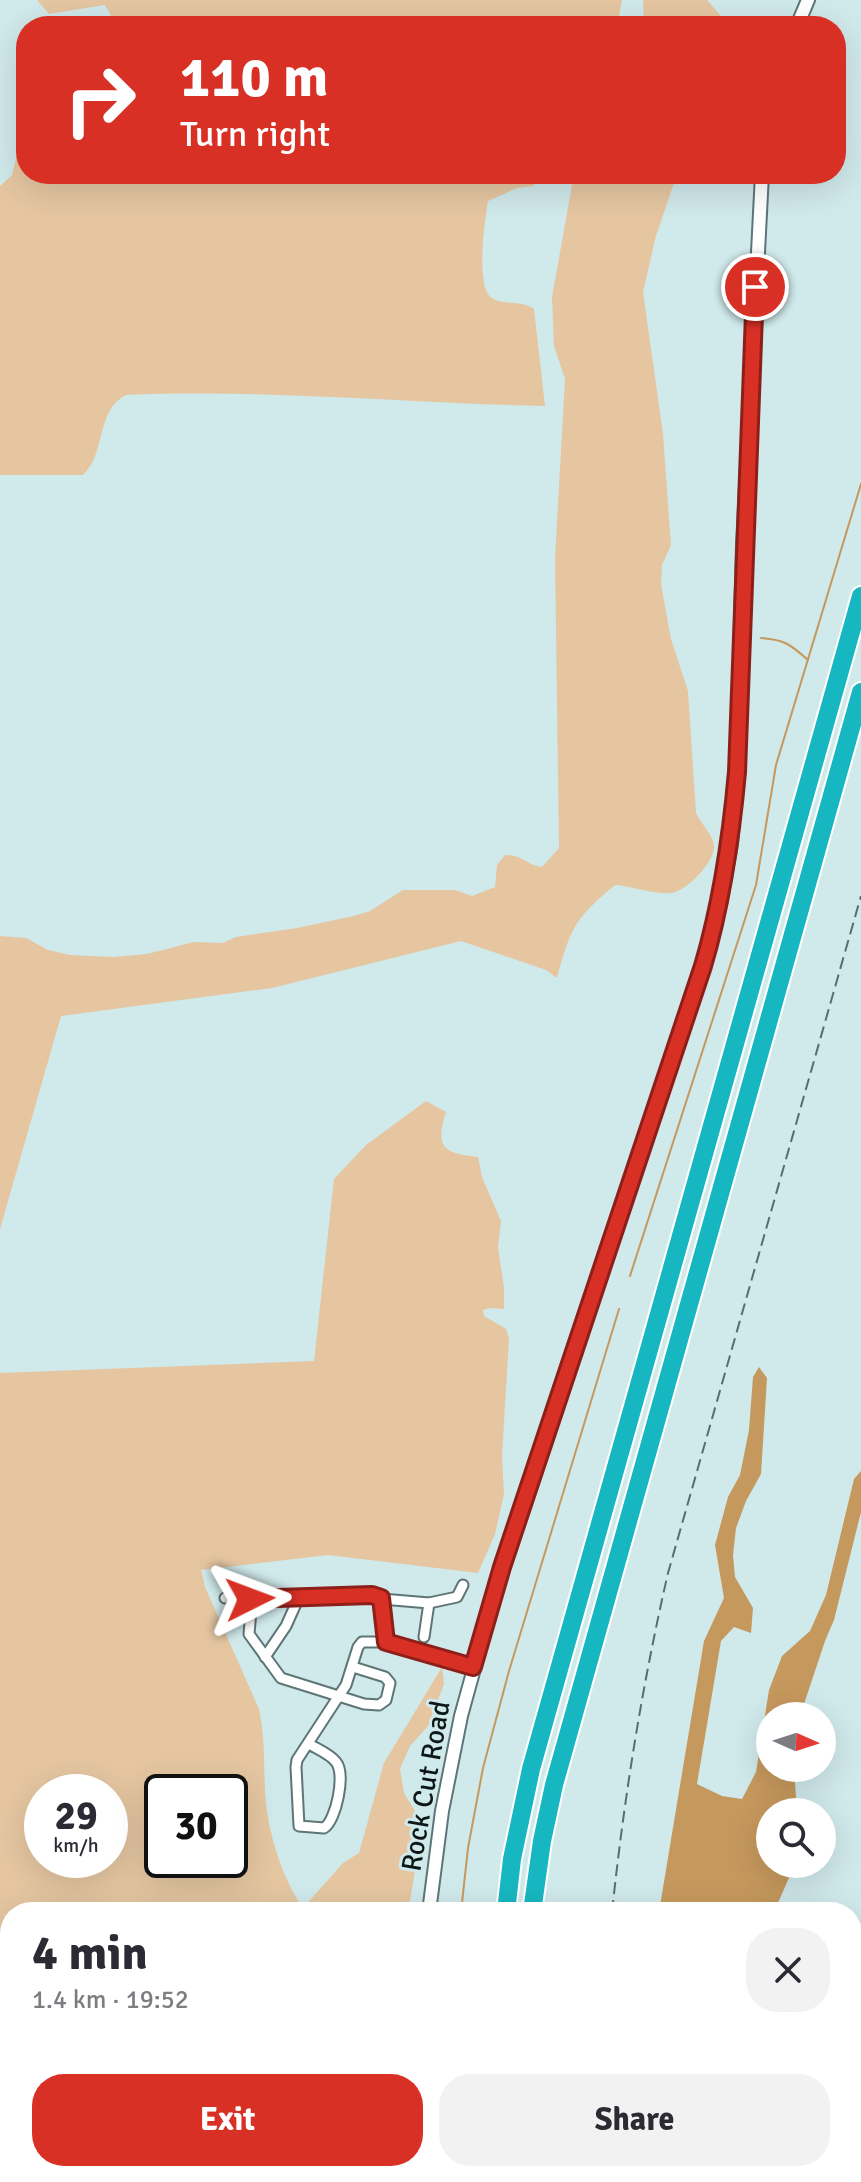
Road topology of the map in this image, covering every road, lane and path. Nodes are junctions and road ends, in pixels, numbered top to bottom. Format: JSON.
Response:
{"nodes":[{"id":1,"x":761,"y":184,"type":"edge"},
{"id":2,"x":861,"y":596,"type":"edge"},
{"id":3,"x":861,"y":692,"type":"edge"},
{"id":4,"x":463,"y":1585,"type":"dead end"},
{"id":5,"x":299,"y":1597,"type":"junction"},
{"id":6,"x":225,"y":1598,"type":"dead end"},
{"id":7,"x":252,"y":1598,"type":"junction"},
{"id":8,"x":382,"y":1599,"type":"junction"},
{"id":9,"x":429,"y":1603,"type":"junction"},
{"id":10,"x":424,"y":1637,"type":"dead end"},
{"id":11,"x":386,"y":1642,"type":"junction"},
{"id":12,"x":265,"y":1657,"type":"junction"},
{"id":13,"x":353,"y":1667,"type":"junction"},
{"id":14,"x":473,"y":1667,"type":"junction"},
{"id":15,"x":340,"y":1696,"type":"junction"},
{"id":16,"x":309,"y":1744,"type":"junction"},
{"id":17,"x":430,"y":1902,"type":"edge"},
{"id":18,"x":507,"y":1902,"type":"edge"},
{"id":19,"x":533,"y":1902,"type":"edge"}],
"edges":[{"from":1,"to":14,"type":"street","name":"Rock Cut Road"},
{"from":2,"to":18,"type":"highway"},
{"from":3,"to":19,"type":"highway"},
{"from":4,"to":9,"type":"street"},
{"from":5,"to":7,"type":"street"},
{"from":5,"to":8,"type":"street"},
{"from":5,"to":12,"type":"street"},
{"from":6,"to":7,"type":"street"},
{"from":7,"to":12,"type":"street"},
{"from":8,"to":9,"type":"street"},
{"from":8,"to":11,"type":"street"},
{"from":9,"to":10,"type":"street"},
{"from":11,"to":13,"type":"street"},
{"from":11,"to":14,"type":"street"},
{"from":12,"to":15,"type":"street"},
{"from":13,"to":15,"type":"street"},
{"from":13,"to":15,"type":"street"},
{"from":14,"to":17,"type":"street","name":"Rock Cut Road"},
{"from":15,"to":16,"type":"street"},
{"from":16,"to":16,"type":"street"}]}
